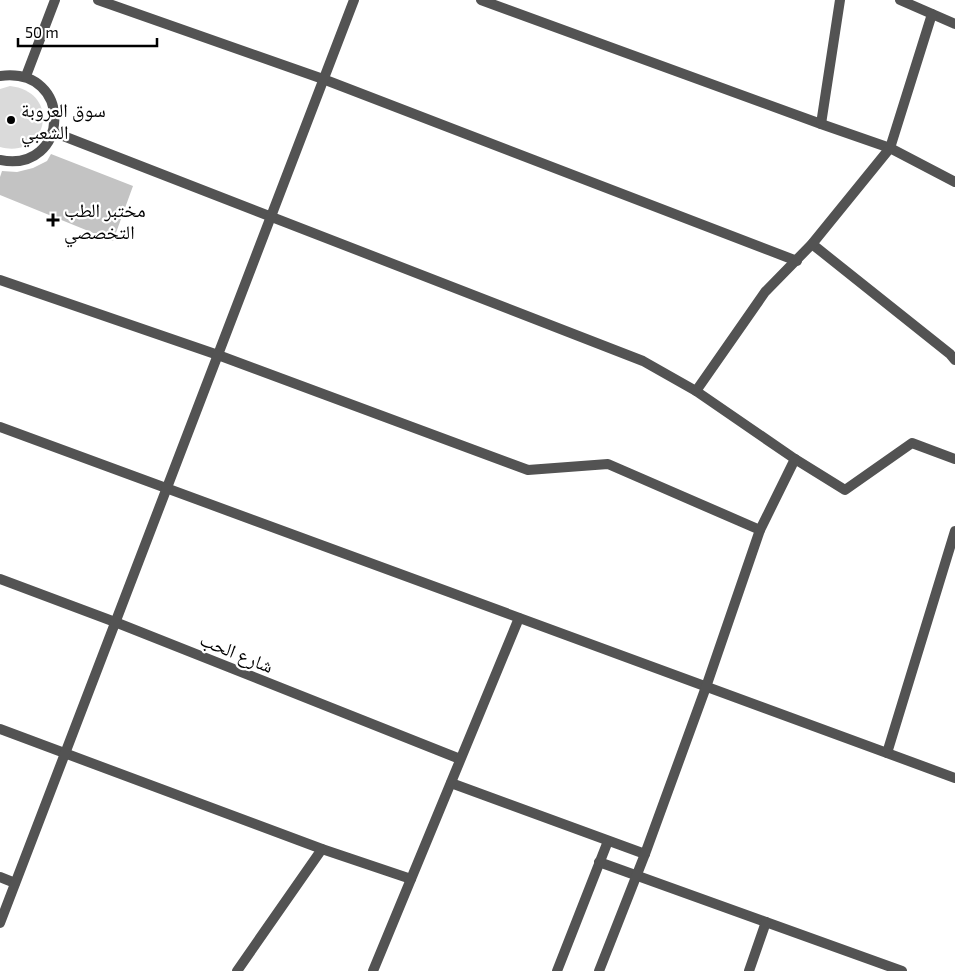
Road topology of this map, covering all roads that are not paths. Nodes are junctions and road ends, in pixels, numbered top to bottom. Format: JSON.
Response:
{"nodes":[{"id":1,"x":55,"y":0,"type":"edge"},
{"id":2,"x":98,"y":0,"type":"edge"},
{"id":3,"x":354,"y":0,"type":"edge"},
{"id":4,"x":481,"y":0,"type":"edge"},
{"id":5,"x":840,"y":0,"type":"edge"},
{"id":6,"x":900,"y":0,"type":"edge"},
{"id":7,"x":932,"y":14,"type":"junction"},
{"id":8,"x":955,"y":24,"type":"edge"},
{"id":9,"x":0,"y":76,"type":"edge"},
{"id":10,"x":26,"y":76,"type":"junction"},
{"id":11,"x":323,"y":80,"type":"junction"},
{"id":12,"x":821,"y":124,"type":"junction"},
{"id":13,"x":53,"y":132,"type":"junction"},
{"id":14,"x":890,"y":148,"type":"junction"},
{"id":15,"x":0,"y":160,"type":"edge"},
{"id":16,"x":955,"y":182,"type":"edge"},
{"id":17,"x":271,"y":217,"type":"junction"},
{"id":18,"x":812,"y":244,"type":"junction"},
{"id":19,"x":796,"y":261,"type":"junction"},
{"id":20,"x":0,"y":280,"type":"edge"},
{"id":21,"x":218,"y":355,"type":"junction"},
{"id":22,"x":955,"y":360,"type":"edge"},
{"id":23,"x":696,"y":392,"type":"junction"},
{"id":24,"x":0,"y":427,"type":"edge"},
{"id":25,"x":795,"y":459,"type":"junction"},
{"id":26,"x":955,"y":459,"type":"edge"},
{"id":27,"x":167,"y":488,"type":"junction"},
{"id":28,"x":760,"y":530,"type":"junction"},
{"id":29,"x":955,"y":530,"type":"edge"},
{"id":30,"x":0,"y":579,"type":"edge"},
{"id":31,"x":519,"y":618,"type":"junction"},
{"id":32,"x":115,"y":622,"type":"junction"},
{"id":33,"x":706,"y":687,"type":"junction"},
{"id":34,"x":0,"y":729,"type":"edge"},
{"id":35,"x":65,"y":753,"type":"junction"},
{"id":36,"x":887,"y":753,"type":"junction"},
{"id":37,"x":460,"y":759,"type":"junction"},
{"id":38,"x":955,"y":778,"type":"edge"},
{"id":39,"x":450,"y":783,"type":"junction"},
{"id":40,"x":608,"y":841,"type":"junction"},
{"id":41,"x":322,"y":849,"type":"junction"},
{"id":42,"x":645,"y":854,"type":"junction"},
{"id":43,"x":599,"y":862,"type":"junction"},
{"id":44,"x":636,"y":875,"type":"junction"},
{"id":45,"x":0,"y":877,"type":"edge"},
{"id":46,"x":411,"y":879,"type":"junction"},
{"id":47,"x":15,"y":883,"type":"junction"},
{"id":48,"x":766,"y":922,"type":"junction"},
{"id":49,"x":0,"y":923,"type":"edge"},
{"id":50,"x":237,"y":971,"type":"edge"},
{"id":51,"x":373,"y":971,"type":"edge"},
{"id":52,"x":557,"y":971,"type":"edge"},
{"id":53,"x":599,"y":971,"type":"edge"},
{"id":54,"x":749,"y":971,"type":"edge"},
{"id":55,"x":902,"y":971,"type":"edge"}],
"edges":[{"from":1,"to":10,"type":"street"},
{"from":2,"to":11,"type":"street"},
{"from":3,"to":11,"type":"street"},
{"from":4,"to":12,"type":"street"},
{"from":5,"to":12,"type":"street"},
{"from":6,"to":7,"type":"street"},
{"from":7,"to":8,"type":"street"},
{"from":7,"to":14,"type":"street"},
{"from":9,"to":10,"type":"street"},
{"from":10,"to":13,"type":"street"},
{"from":11,"to":17,"type":"street"},
{"from":11,"to":19,"type":"street"},
{"from":12,"to":14,"type":"street"},
{"from":13,"to":15,"type":"street"},
{"from":13,"to":17,"type":"street"},
{"from":14,"to":16,"type":"street"},
{"from":14,"to":18,"type":"street"},
{"from":17,"to":21,"type":"street"},
{"from":17,"to":23,"type":"street"},
{"from":18,"to":19,"type":"street"},
{"from":18,"to":22,"type":"street"},
{"from":19,"to":23,"type":"street"},
{"from":20,"to":21,"type":"street"},
{"from":21,"to":27,"type":"street"},
{"from":21,"to":28,"type":"street"},
{"from":23,"to":25,"type":"street"},
{"from":24,"to":27,"type":"street"},
{"from":25,"to":26,"type":"street"},
{"from":25,"to":28,"type":"street"},
{"from":27,"to":31,"type":"street"},
{"from":27,"to":32,"type":"street"},
{"from":28,"to":33,"type":"street"},
{"from":29,"to":36,"type":"street"},
{"from":30,"to":32,"type":"street","name":"شارع الحب"},
{"from":31,"to":33,"type":"street"},
{"from":31,"to":37,"type":"street"},
{"from":32,"to":35,"type":"street"},
{"from":32,"to":37,"type":"street","name":"شارع الحب"},
{"from":33,"to":36,"type":"street"},
{"from":33,"to":42,"type":"street"},
{"from":34,"to":35,"type":"street"},
{"from":35,"to":41,"type":"street"},
{"from":35,"to":47,"type":"street"},
{"from":36,"to":38,"type":"street"},
{"from":37,"to":39,"type":"street"},
{"from":39,"to":40,"type":"street"},
{"from":39,"to":46,"type":"street"},
{"from":40,"to":42,"type":"street"},
{"from":40,"to":43,"type":"street"},
{"from":41,"to":46,"type":"street"},
{"from":41,"to":50,"type":"street"},
{"from":42,"to":44,"type":"street"},
{"from":43,"to":44,"type":"street"},
{"from":43,"to":52,"type":"street"},
{"from":44,"to":48,"type":"street"},
{"from":44,"to":53,"type":"street"},
{"from":45,"to":47,"type":"street"},
{"from":46,"to":51,"type":"street"},
{"from":47,"to":49,"type":"street"},
{"from":48,"to":54,"type":"street"},
{"from":48,"to":55,"type":"street"}]}
